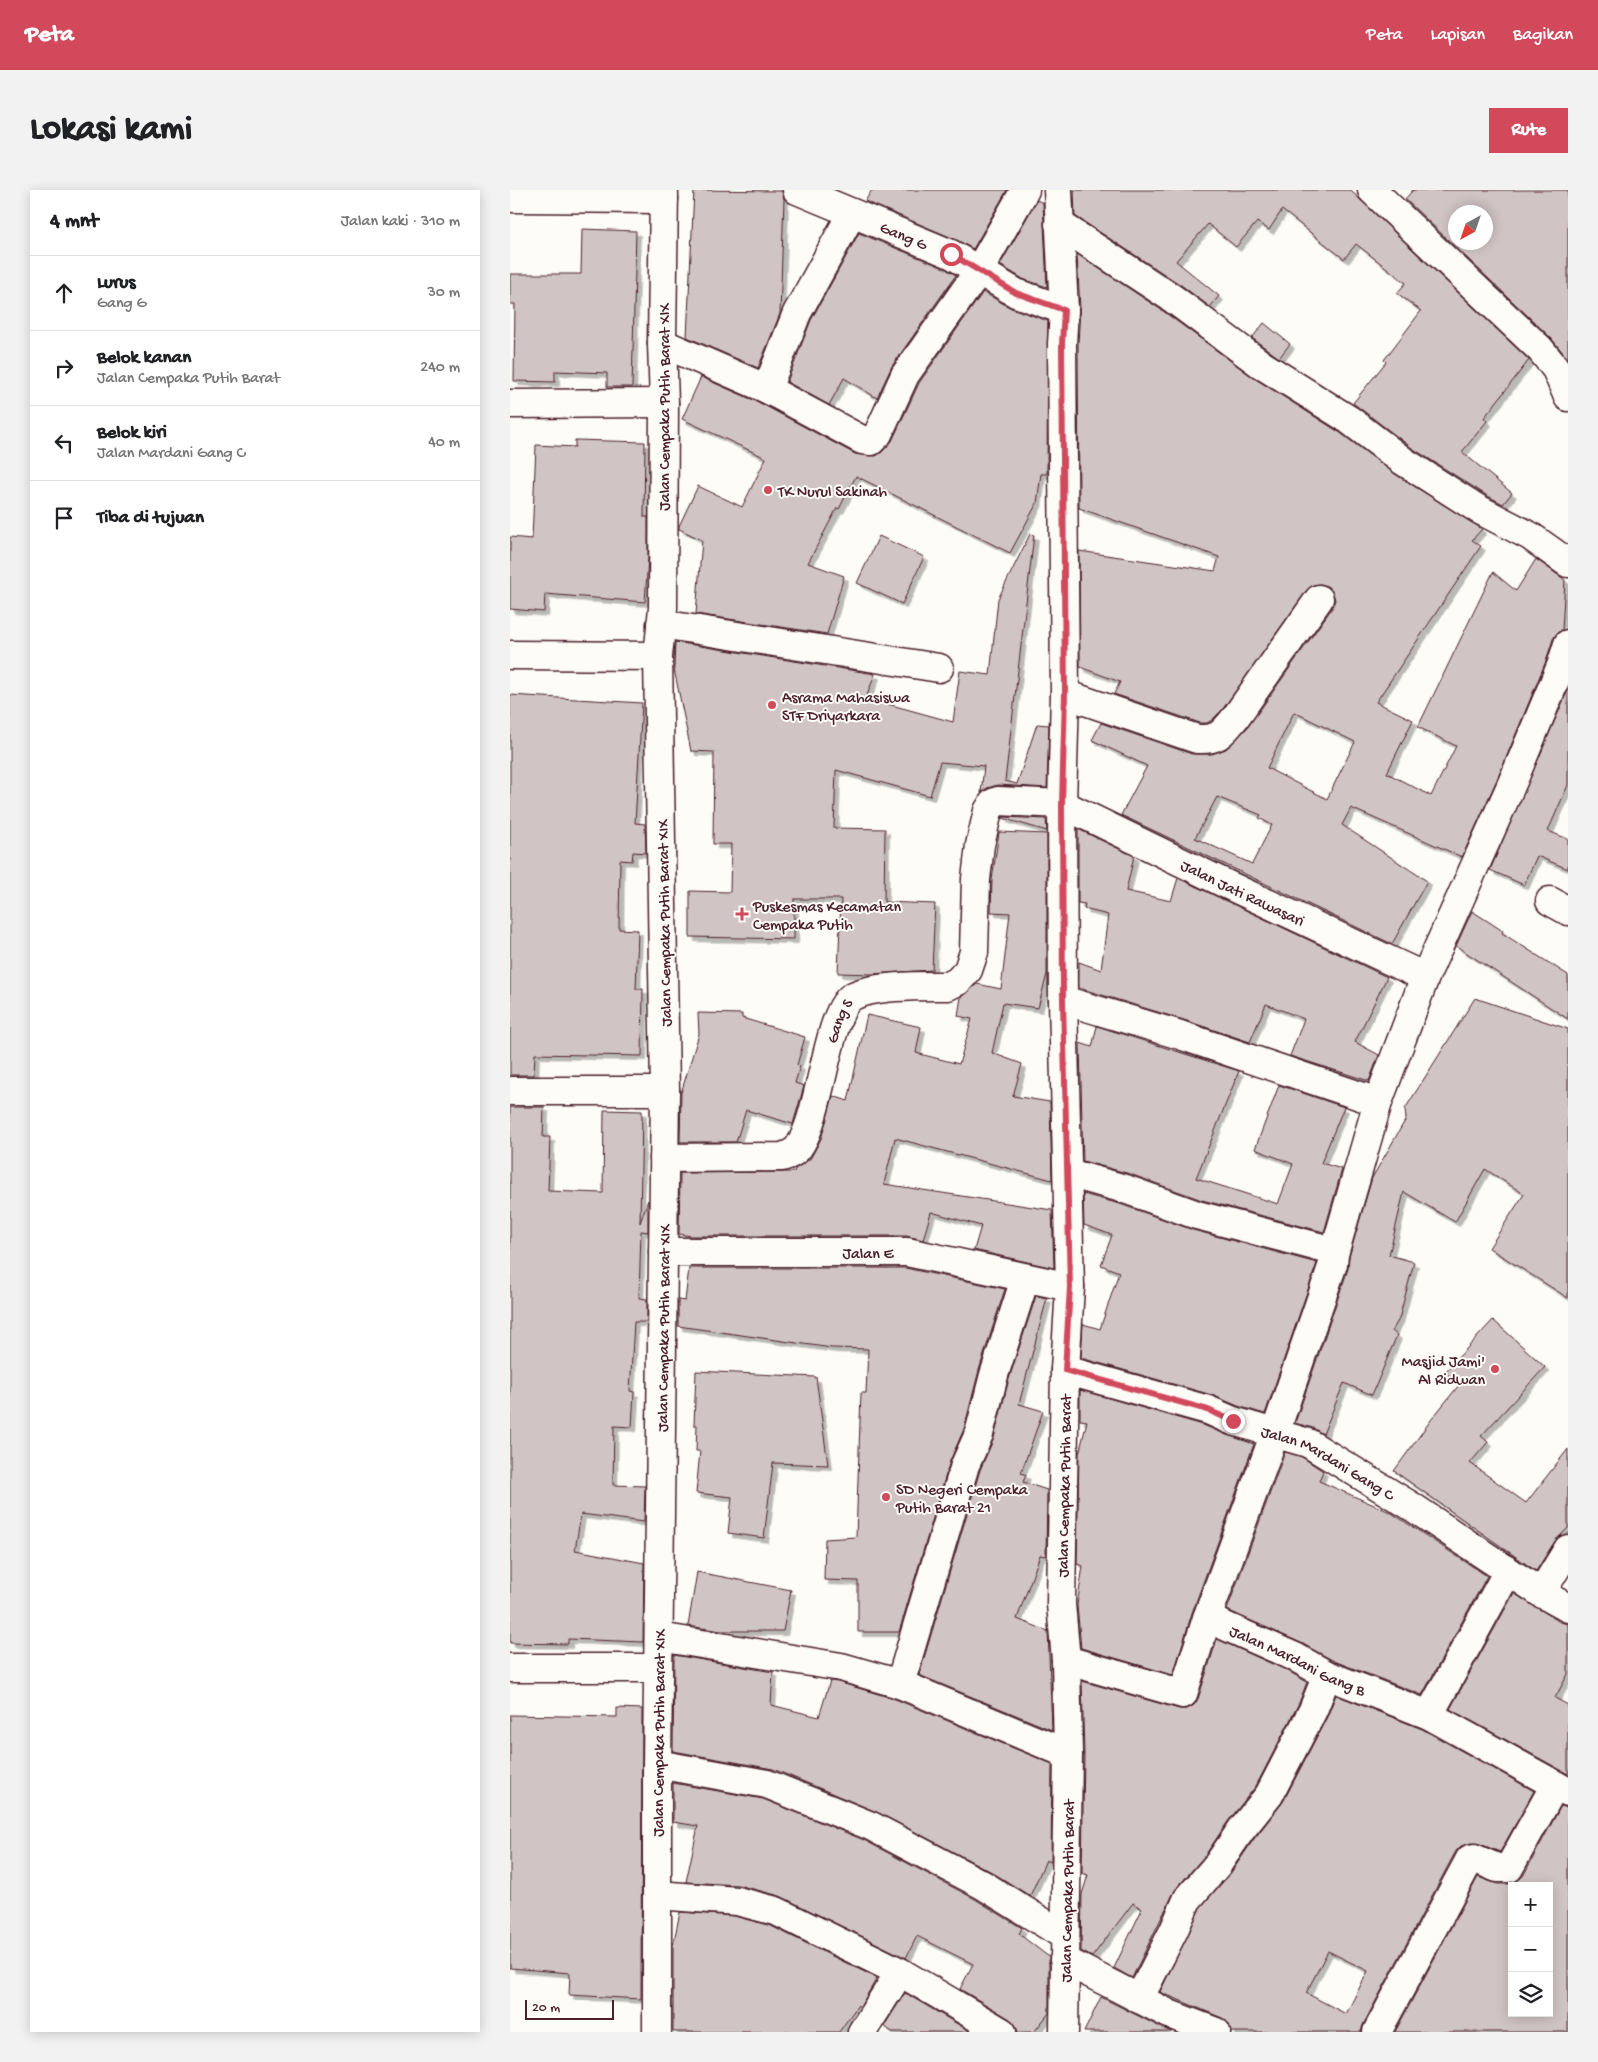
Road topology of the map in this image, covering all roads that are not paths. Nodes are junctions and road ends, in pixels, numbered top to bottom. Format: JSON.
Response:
{"nodes":[{"id":1,"x":796,"y":190,"type":"edge"},
{"id":2,"x":1025,"y":190,"type":"edge"},
{"id":3,"x":1031,"y":190,"type":"edge"},
{"id":4,"x":1377,"y":191,"type":"edge"},
{"id":5,"x":664,"y":194,"type":"edge"},
{"id":6,"x":510,"y":198,"type":"edge"},
{"id":7,"x":1058,"y":206,"type":"edge"},
{"id":8,"x":852,"y":213,"type":"junction"},
{"id":9,"x":978,"y":272,"type":"junction"},
{"id":10,"x":1064,"y":310,"type":"junction"},
{"id":11,"x":662,"y":343,"type":"junction"},
{"id":12,"x":766,"y":389,"type":"junction"},
{"id":13,"x":1568,"y":397,"type":"edge"},
{"id":14,"x":664,"y":403,"type":"junction"},
{"id":15,"x":510,"y":404,"type":"edge"},
{"id":16,"x":1568,"y":563,"type":"edge"},
{"id":17,"x":1319,"y":599,"type":"dead end"},
{"id":18,"x":662,"y":624,"type":"junction"},
{"id":19,"x":1568,"y":644,"type":"edge"},
{"id":20,"x":510,"y":655,"type":"edge"},
{"id":21,"x":658,"y":656,"type":"junction"},
{"id":22,"x":939,"y":668,"type":"dead end"},
{"id":23,"x":1065,"y":694,"type":"junction"},
{"id":24,"x":1062,"y":804,"type":"junction"},
{"id":25,"x":1425,"y":978,"type":"junction"},
{"id":26,"x":1063,"y":1000,"type":"junction"},
{"id":27,"x":510,"y":1091,"type":"edge"},
{"id":28,"x":666,"y":1091,"type":"junction"},
{"id":29,"x":1378,"y":1102,"type":"junction"},
{"id":30,"x":664,"y":1158,"type":"junction"},
{"id":31,"x":1068,"y":1173,"type":"junction"},
{"id":32,"x":663,"y":1252,"type":"junction"},
{"id":33,"x":1334,"y":1254,"type":"junction"},
{"id":34,"x":1025,"y":1279,"type":"junction"},
{"id":35,"x":1070,"y":1287,"type":"junction"},
{"id":36,"x":1065,"y":1370,"type":"junction"},
{"id":37,"x":1275,"y":1434,"type":"junction"},
{"id":38,"x":1568,"y":1549,"type":"edge"},
{"id":39,"x":1508,"y":1572,"type":"junction"},
{"id":40,"x":1541,"y":1593,"type":"junction"},
{"id":41,"x":1568,"y":1608,"type":"edge"},
{"id":42,"x":1207,"y":1618,"type":"junction"},
{"id":43,"x":659,"y":1637,"type":"junction"},
{"id":44,"x":1066,"y":1660,"type":"junction"},
{"id":45,"x":510,"y":1668,"type":"edge"},
{"id":46,"x":658,"y":1668,"type":"junction"},
{"id":47,"x":1327,"y":1674,"type":"junction"},
{"id":48,"x":900,"y":1684,"type":"junction"},
{"id":49,"x":1429,"y":1716,"type":"junction"},
{"id":50,"x":1068,"y":1754,"type":"junction"},
{"id":51,"x":657,"y":1764,"type":"junction"},
{"id":52,"x":1562,"y":1789,"type":"edge"},
{"id":53,"x":657,"y":1895,"type":"junction"},
{"id":54,"x":1064,"y":1948,"type":"junction"},
{"id":55,"x":900,"y":1972,"type":"junction"},
{"id":56,"x":1139,"y":2000,"type":"junction"},
{"id":57,"x":657,"y":2032,"type":"edge"},
{"id":58,"x":862,"y":2032,"type":"edge"},
{"id":59,"x":1002,"y":2032,"type":"edge"},
{"id":60,"x":1064,"y":2032,"type":"edge"},
{"id":61,"x":1216,"y":2032,"type":"edge"},
{"id":62,"x":1377,"y":2032,"type":"edge"}],
"edges":[{"from":1,"to":8,"type":"street","name":"Gang G"},
{"from":2,"to":9,"type":"street"},
{"from":3,"to":7,"type":"street"},
{"from":4,"to":13,"type":"street"},
{"from":5,"to":6,"type":"street"},
{"from":5,"to":11,"type":"street","name":"Jalan Cempaka Putih Barat XIX"},
{"from":7,"to":10,"type":"street","name":"Jalan Cempaka Putih Barat"},
{"from":7,"to":16,"type":"street"},
{"from":8,"to":9,"type":"street","name":"Gang G"},
{"from":8,"to":12,"type":"street"},
{"from":9,"to":10,"type":"street","name":"Gang G"},
{"from":9,"to":12,"type":"street"},
{"from":10,"to":23,"type":"street","name":"Jalan Cempaka Putih Barat"},
{"from":11,"to":12,"type":"street"},
{"from":11,"to":14,"type":"street","name":"Jalan Cempaka Putih Barat XIX"},
{"from":14,"to":15,"type":"street"},
{"from":14,"to":18,"type":"street","name":"Jalan Cempaka Putih Barat XIX"},
{"from":17,"to":23,"type":"street"},
{"from":18,"to":21,"type":"street","name":"Jalan Cempaka Putih Barat XIX"},
{"from":18,"to":22,"type":"street"},
{"from":19,"to":25,"type":"street"},
{"from":20,"to":21,"type":"street"},
{"from":21,"to":28,"type":"street","name":"Jalan Cempaka Putih Barat XIX"},
{"from":23,"to":24,"type":"street","name":"Jalan Cempaka Putih Barat"},
{"from":24,"to":25,"type":"street","name":"Jalan Jati Rawasari"},
{"from":24,"to":26,"type":"street","name":"Jalan Cempaka Putih Barat"},
{"from":24,"to":30,"type":"street","name":"Gang S"},
{"from":25,"to":29,"type":"street"},
{"from":26,"to":29,"type":"street"},
{"from":26,"to":31,"type":"street","name":"Jalan Cempaka Putih Barat"},
{"from":27,"to":28,"type":"street"},
{"from":28,"to":30,"type":"street","name":"Jalan Cempaka Putih Barat XIX"},
{"from":29,"to":33,"type":"street"},
{"from":30,"to":32,"type":"street","name":"Jalan Cempaka Putih Barat XIX"},
{"from":31,"to":33,"type":"street"},
{"from":31,"to":35,"type":"street","name":"Jalan Cempaka Putih Barat"},
{"from":32,"to":34,"type":"street","name":"Jalan E"},
{"from":32,"to":43,"type":"street","name":"Jalan Cempaka Putih Barat XIX"},
{"from":33,"to":37,"type":"street"},
{"from":34,"to":35,"type":"street","name":"Jalan E"},
{"from":34,"to":48,"type":"street"},
{"from":35,"to":36,"type":"street","name":"Jalan Cempaka Putih Barat"},
{"from":36,"to":37,"type":"street","name":"Jalan Mardani Gang C"},
{"from":36,"to":44,"type":"street","name":"Jalan Cempaka Putih Barat"},
{"from":37,"to":39,"type":"street","name":"Jalan Mardani Gang C"},
{"from":37,"to":42,"type":"street"},
{"from":38,"to":40,"type":"street"},
{"from":39,"to":40,"type":"street","name":"Jalan Mardani Gang C"},
{"from":39,"to":49,"type":"street"},
{"from":40,"to":41,"type":"street","name":"Jalan Mardani Gang C"},
{"from":42,"to":44,"type":"street"},
{"from":42,"to":47,"type":"street","name":"Jalan Mardani Gang B"},
{"from":43,"to":46,"type":"street","name":"Jalan Cempaka Putih Barat XIX"},
{"from":43,"to":48,"type":"street"},
{"from":44,"to":50,"type":"street","name":"Jalan Cempaka Putih Barat"},
{"from":45,"to":46,"type":"street"},
{"from":46,"to":51,"type":"street","name":"Jalan Cempaka Putih Barat XIX"},
{"from":47,"to":49,"type":"street","name":"Jalan Mardani Gang B"},
{"from":47,"to":56,"type":"street"},
{"from":48,"to":50,"type":"street"},
{"from":49,"to":52,"type":"street","name":"Jalan Mardani Gang B"},
{"from":50,"to":54,"type":"street","name":"Jalan Cempaka Putih Barat"},
{"from":51,"to":53,"type":"street","name":"Jalan Cempaka Putih Barat XIX"},
{"from":51,"to":54,"type":"street"},
{"from":52,"to":62,"type":"street"},
{"from":53,"to":55,"type":"street"},
{"from":53,"to":57,"type":"street","name":"Jalan Cempaka Putih Barat XIX"},
{"from":54,"to":56,"type":"street"},
{"from":54,"to":60,"type":"street","name":"Jalan Cempaka Putih Barat"},
{"from":55,"to":58,"type":"street"},
{"from":55,"to":59,"type":"street"},
{"from":56,"to":61,"type":"street"}]}
